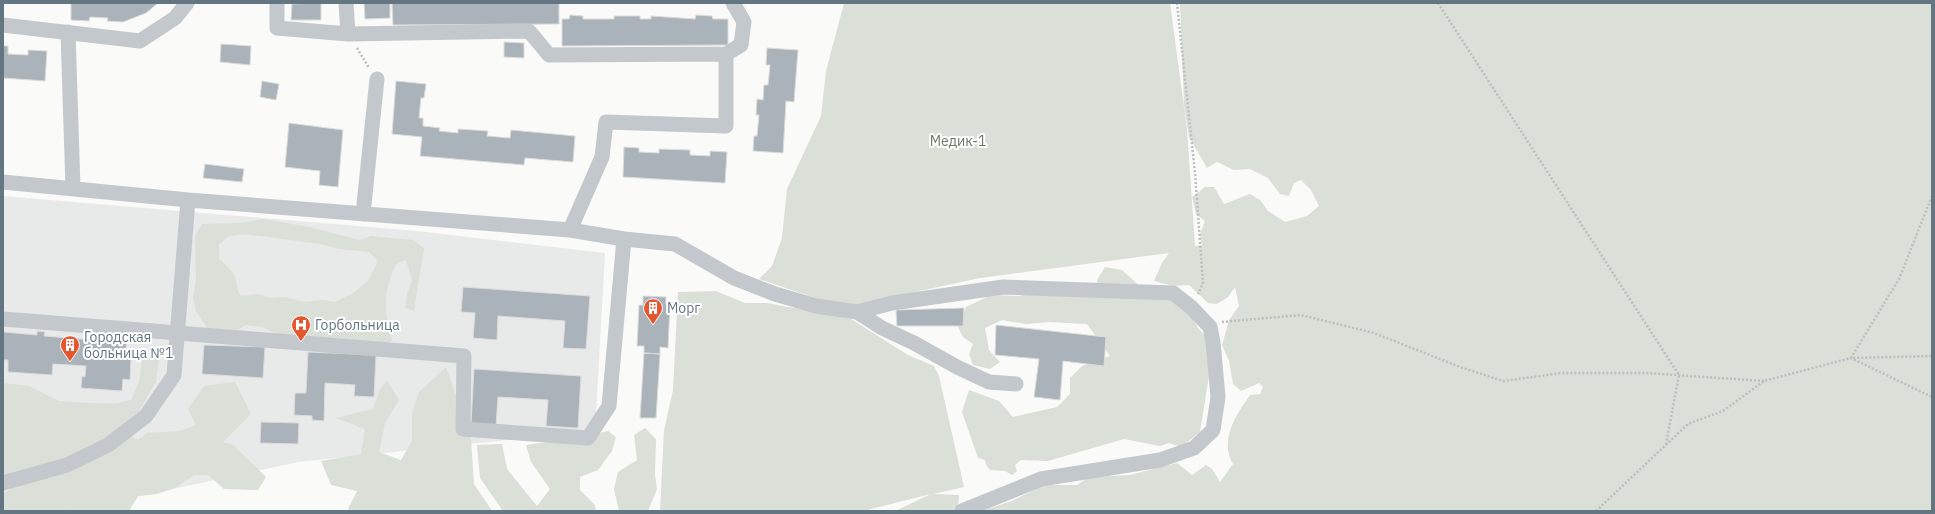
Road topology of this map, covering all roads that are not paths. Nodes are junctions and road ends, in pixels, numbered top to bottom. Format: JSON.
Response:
{"nodes":[{"id":1,"x":187,"y":3,"type":"edge"},
{"id":2,"x":277,"y":3,"type":"edge"},
{"id":3,"x":346,"y":3,"type":"edge"},
{"id":4,"x":733,"y":3,"type":"edge"},
{"id":5,"x":3,"y":25,"type":"edge"},
{"id":6,"x":68,"y":32,"type":"junction"},
{"id":7,"x":348,"y":34,"type":"junction"},
{"id":8,"x":726,"y":54,"type":"junction"},
{"id":9,"x":377,"y":80,"type":"road end"},
{"id":10,"x":3,"y":182,"type":"edge"},
{"id":11,"x":73,"y":188,"type":"junction"},
{"id":12,"x":188,"y":200,"type":"junction"},
{"id":13,"x":364,"y":214,"type":"junction"},
{"id":14,"x":570,"y":230,"type":"junction"},
{"id":15,"x":624,"y":239,"type":"junction"},
{"id":16,"x":857,"y":312,"type":"junction"},
{"id":17,"x":3,"y":319,"type":"edge"},
{"id":18,"x":178,"y":333,"type":"junction"},
{"id":19,"x":1016,"y":384,"type":"dead end"},
{"id":20,"x":3,"y":483,"type":"edge"},
{"id":21,"x":962,"y":511,"type":"edge"}],
"edges":[{"from":1,"to":6,"type":"street"},
{"from":2,"to":7,"type":"street"},
{"from":3,"to":7,"type":"street"},
{"from":4,"to":8,"type":"street"},
{"from":5,"to":6,"type":"street"},
{"from":6,"to":11,"type":"street"},
{"from":7,"to":8,"type":"street"},
{"from":8,"to":14,"type":"street"},
{"from":9,"to":13,"type":"street"},
{"from":10,"to":11,"type":"street"},
{"from":11,"to":12,"type":"street"},
{"from":12,"to":13,"type":"street"},
{"from":12,"to":18,"type":"street"},
{"from":13,"to":14,"type":"street"},
{"from":14,"to":15,"type":"street"},
{"from":15,"to":16,"type":"street"},
{"from":15,"to":18,"type":"street"},
{"from":16,"to":19,"type":"street"},
{"from":16,"to":21,"type":"street"},
{"from":17,"to":18,"type":"street"},
{"from":18,"to":20,"type":"street"}]}
